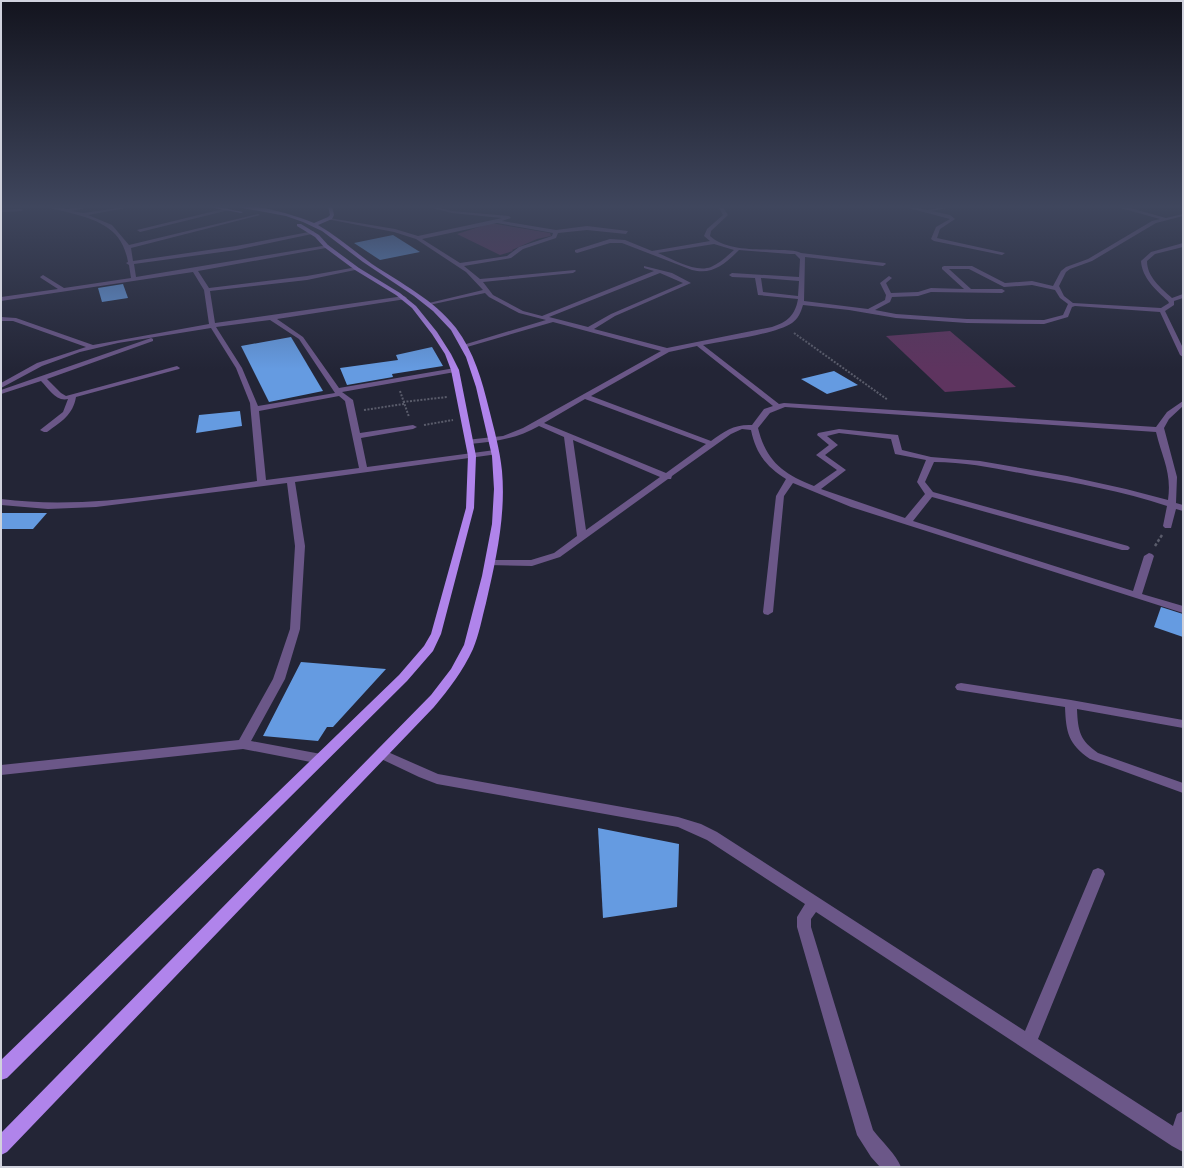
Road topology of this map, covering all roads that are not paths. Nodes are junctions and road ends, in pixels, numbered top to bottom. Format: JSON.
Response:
{"nodes":[{"id":1,"x":147,"y":261,"type":"edge"},
{"id":2,"x":247,"y":261,"type":"edge"},
{"id":3,"x":346,"y":261,"type":"edge"},
{"id":4,"x":365,"y":261,"type":"edge"},
{"id":5,"x":453,"y":261,"type":"edge"},
{"id":6,"x":488,"y":261,"type":"edge"},
{"id":7,"x":672,"y":261,"type":"edge"},
{"id":8,"x":725,"y":261,"type":"edge"},
{"id":9,"x":802,"y":261,"type":"edge"},
{"id":10,"x":851,"y":261,"type":"edge"},
{"id":11,"x":1089,"y":261,"type":"edge"},
{"id":12,"x":1145,"y":261,"type":"edge"},
{"id":13,"x":129,"y":263,"type":"joint"},
{"id":14,"x":883,"y":264,"type":"dead end"},
{"id":15,"x":460,"y":265,"type":"junction"},
{"id":16,"x":646,"y":267,"type":"dead end"},
{"id":17,"x":357,"y":269,"type":"junction"},
{"id":18,"x":195,"y":270,"type":"junction"},
{"id":19,"x":573,"y":271,"type":"dead end"},
{"id":20,"x":660,"y":271,"type":"junction"},
{"id":21,"x":704,"y":271,"type":"junction"},
{"id":22,"x":732,"y":275,"type":"dead end"},
{"id":23,"x":758,"y":276,"type":"junction"},
{"id":24,"x":43,"y":277,"type":"dead end"},
{"id":25,"x":679,"y":278,"type":"junction"},
{"id":26,"x":889,"y":278,"type":"dead end"},
{"id":27,"x":134,"y":279,"type":"junction"},
{"id":28,"x":802,"y":279,"type":"junction"},
{"id":29,"x":479,"y":281,"type":"junction"},
{"id":30,"x":1056,"y":288,"type":"junction"},
{"id":31,"x":64,"y":290,"type":"junction"},
{"id":32,"x":207,"y":290,"type":"junction"},
{"id":33,"x":969,"y":290,"type":"junction"},
{"id":34,"x":1002,"y":290,"type":"dead end"},
{"id":35,"x":486,"y":291,"type":"junction"},
{"id":36,"x":889,"y":295,"type":"junction"},
{"id":37,"x":1183,"y":296,"type":"edge"},
{"id":38,"x":404,"y":298,"type":"junction"},
{"id":39,"x":1,"y":299,"type":"edge"},
{"id":40,"x":1171,"y":300,"type":"junction"},
{"id":41,"x":802,"y":301,"type":"junction"},
{"id":42,"x":431,"y":304,"type":"junction"},
{"id":43,"x":1071,"y":304,"type":"junction"},
{"id":44,"x":1162,"y":310,"type":"junction"},
{"id":45,"x":869,"y":311,"type":"junction"},
{"id":46,"x":270,"y":317,"type":"junction"},
{"id":47,"x":542,"y":318,"type":"junction"},
{"id":48,"x":1,"y":319,"type":"edge"},
{"id":49,"x":552,"y":321,"type":"junction"},
{"id":50,"x":212,"y":325,"type":"junction"},
{"id":51,"x":196,"y":328,"type":"junction"},
{"id":52,"x":590,"y":329,"type":"junction"},
{"id":53,"x":1180,"y":342,"type":"edge"},
{"id":54,"x":697,"y":343,"type":"junction"},
{"id":55,"x":90,"y":346,"type":"junction"},
{"id":56,"x":465,"y":346,"type":"junction"},
{"id":57,"x":667,"y":350,"type":"junction"},
{"id":58,"x":1183,"y":355,"type":"edge"},
{"id":59,"x":177,"y":368,"type":"dead end"},
{"id":60,"x":455,"y":370,"type":"junction"},
{"id":61,"x":42,"y":378,"type":"junction"},
{"id":62,"x":1,"y":386,"type":"edge"},
{"id":63,"x":1,"y":392,"type":"edge"},
{"id":64,"x":339,"y":392,"type":"junction"},
{"id":65,"x":72,"y":397,"type":"junction"},
{"id":66,"x":586,"y":397,"type":"junction"},
{"id":67,"x":1183,"y":403,"type":"edge"},
{"id":68,"x":777,"y":406,"type":"junction"},
{"id":69,"x":256,"y":409,"type":"junction"},
{"id":70,"x":538,"y":423,"type":"junction"},
{"id":71,"x":413,"y":427,"type":"road end"},
{"id":72,"x":754,"y":428,"type":"junction"},
{"id":73,"x":44,"y":430,"type":"dead end"},
{"id":74,"x":1160,"y":430,"type":"junction"},
{"id":75,"x":357,"y":436,"type":"junction"},
{"id":76,"x":568,"y":436,"type":"junction"},
{"id":77,"x":493,"y":440,"type":"junction"},
{"id":78,"x":469,"y":442,"type":"junction"},
{"id":79,"x":712,"y":444,"type":"junction"},
{"id":80,"x":495,"y":452,"type":"junction"},
{"id":81,"x":472,"y":456,"type":"junction"},
{"id":82,"x":931,"y":459,"type":"junction"},
{"id":83,"x":364,"y":471,"type":"junction"},
{"id":84,"x":668,"y":477,"type":"junction"},
{"id":85,"x":792,"y":479,"type":"junction"},
{"id":86,"x":291,"y":480,"type":"junction"},
{"id":87,"x":262,"y":484,"type":"junction"},
{"id":88,"x":816,"y":489,"type":"junction"},
{"id":89,"x":930,"y":494,"type":"junction"},
{"id":90,"x":1,"y":502,"type":"edge"},
{"id":91,"x":1172,"y":504,"type":"junction"},
{"id":92,"x":1183,"y":508,"type":"edge"},
{"id":93,"x":907,"y":522,"type":"junction"},
{"id":94,"x":1168,"y":526,"type":"road end"},
{"id":95,"x":582,"y":537,"type":"junction"},
{"id":96,"x":1125,"y":548,"type":"dead end"},
{"id":97,"x":1149,"y":556,"type":"road end"},
{"id":98,"x":490,"y":563,"type":"junction"},
{"id":99,"x":1137,"y":595,"type":"junction"},
{"id":100,"x":1183,"y":610,"type":"edge"},
{"id":101,"x":768,"y":612,"type":"dead end"},
{"id":102,"x":961,"y":687,"type":"dead end"},
{"id":103,"x":1071,"y":704,"type":"junction"},
{"id":104,"x":1183,"y":724,"type":"edge"},
{"id":105,"x":243,"y":744,"type":"junction"},
{"id":106,"x":381,"y":754,"type":"junction"},
{"id":107,"x":320,"y":759,"type":"junction"},
{"id":108,"x":5,"y":769,"type":"edge"},
{"id":109,"x":1,"y":775,"type":"edge"},
{"id":110,"x":1183,"y":788,"type":"edge"},
{"id":111,"x":1098,"y":874,"type":"dead end"},
{"id":112,"x":814,"y":903,"type":"junction"},
{"id":113,"x":1028,"y":1042,"type":"junction"},
{"id":114,"x":1,"y":1072,"type":"edge"},
{"id":115,"x":1183,"y":1120,"type":"edge"},
{"id":116,"x":1180,"y":1141,"type":"edge"},
{"id":117,"x":1,"y":1146,"type":"edge"},
{"id":118,"x":892,"y":1167,"type":"edge"}],
"edges":[{"from":1,"to":13,"type":"street"},
{"from":2,"to":18,"type":"street"},
{"from":3,"to":17,"type":"main road"},
{"from":4,"to":42,"type":"main road"},
{"from":5,"to":15,"type":"street"},
{"from":6,"to":15,"type":"street"},
{"from":7,"to":21,"type":"street"},
{"from":8,"to":21,"type":"street"},
{"from":9,"to":28,"type":"street"},
{"from":10,"to":14,"type":"street"},
{"from":11,"to":30,"type":"street"},
{"from":12,"to":40,"type":"street"},
{"from":13,"to":27,"type":"street"},
{"from":15,"to":29,"type":"street"},
{"from":16,"to":20,"type":"street"},
{"from":17,"to":32,"type":"street"},
{"from":17,"to":38,"type":"main road"},
{"from":18,"to":27,"type":"street"},
{"from":18,"to":32,"type":"street"},
{"from":19,"to":29,"type":"street"},
{"from":20,"to":25,"type":"street"},
{"from":20,"to":47,"type":"street"},
{"from":21,"to":25,"type":"street"},
{"from":22,"to":23,"type":"street"},
{"from":23,"to":28,"type":"street"},
{"from":23,"to":41,"type":"street"},
{"from":24,"to":31,"type":"street"},
{"from":25,"to":52,"type":"street"},
{"from":26,"to":36,"type":"street"},
{"from":27,"to":31,"type":"street"},
{"from":28,"to":41,"type":"street"},
{"from":29,"to":35,"type":"street"},
{"from":30,"to":33,"type":"street"},
{"from":30,"to":43,"type":"street"},
{"from":31,"to":39,"type":"street"},
{"from":32,"to":50,"type":"street"},
{"from":33,"to":34,"type":"street"},
{"from":33,"to":36,"type":"street"},
{"from":35,"to":42,"type":"street"},
{"from":35,"to":47,"type":"street"},
{"from":36,"to":45,"type":"street"},
{"from":37,"to":40,"type":"street"},
{"from":38,"to":46,"type":"street"},
{"from":38,"to":60,"type":"main road"},
{"from":40,"to":44,"type":"street"},
{"from":41,"to":45,"type":"street"},
{"from":41,"to":54,"type":"street"},
{"from":42,"to":56,"type":"main road"},
{"from":43,"to":44,"type":"street"},
{"from":43,"to":45,"type":"street"},
{"from":44,"to":53,"type":"street"},
{"from":46,"to":50,"type":"street"},
{"from":46,"to":64,"type":"street"},
{"from":47,"to":49,"type":"street"},
{"from":48,"to":55,"type":"street"},
{"from":49,"to":52,"type":"street"},
{"from":49,"to":56,"type":"street"},
{"from":50,"to":51,"type":"street"},
{"from":50,"to":69,"type":"street"},
{"from":51,"to":55,"type":"street"},
{"from":51,"to":61,"type":"street"},
{"from":52,"to":57,"type":"street"},
{"from":53,"to":58,"type":"street"},
{"from":54,"to":57,"type":"street"},
{"from":54,"to":68,"type":"street"},
{"from":55,"to":62,"type":"street"},
{"from":56,"to":77,"type":"main road"},
{"from":57,"to":66,"type":"street"},
{"from":59,"to":65,"type":"street"},
{"from":60,"to":64,"type":"street"},
{"from":60,"to":78,"type":"main road"},
{"from":61,"to":63,"type":"street"},
{"from":61,"to":65,"type":"street"},
{"from":64,"to":69,"type":"street"},
{"from":64,"to":75,"type":"street"},
{"from":65,"to":73,"type":"street"},
{"from":66,"to":70,"type":"street"},
{"from":66,"to":79,"type":"street"},
{"from":67,"to":74,"type":"street"},
{"from":68,"to":72,"type":"street"},
{"from":68,"to":74,"type":"street"},
{"from":69,"to":87,"type":"street"},
{"from":70,"to":76,"type":"street"},
{"from":70,"to":77,"type":"street"},
{"from":71,"to":75,"type":"street"},
{"from":72,"to":79,"type":"street"},
{"from":72,"to":85,"type":"street"},
{"from":74,"to":91,"type":"street"},
{"from":75,"to":83,"type":"street"},
{"from":76,"to":84,"type":"street"},
{"from":76,"to":95,"type":"street"},
{"from":77,"to":78,"type":"street"},
{"from":77,"to":80,"type":"main road"},
{"from":78,"to":81,"type":"main road"},
{"from":79,"to":84,"type":"street"},
{"from":80,"to":81,"type":"street"},
{"from":80,"to":98,"type":"main road"},
{"from":81,"to":83,"type":"street"},
{"from":81,"to":107,"type":"main road"},
{"from":82,"to":88,"type":"street"},
{"from":82,"to":89,"type":"street"},
{"from":82,"to":91,"type":"street"},
{"from":83,"to":86,"type":"street"},
{"from":84,"to":95,"type":"street"},
{"from":85,"to":88,"type":"street"},
{"from":85,"to":101,"type":"street"},
{"from":86,"to":87,"type":"street"},
{"from":86,"to":105,"type":"street"},
{"from":87,"to":90,"type":"street"},
{"from":88,"to":93,"type":"street"},
{"from":89,"to":93,"type":"street"},
{"from":89,"to":96,"type":"street"},
{"from":91,"to":92,"type":"street"},
{"from":91,"to":94,"type":"street"},
{"from":93,"to":99,"type":"street"},
{"from":95,"to":98,"type":"street"},
{"from":97,"to":99,"type":"street"},
{"from":98,"to":106,"type":"main road"},
{"from":99,"to":100,"type":"street"},
{"from":102,"to":103,"type":"street"},
{"from":103,"to":104,"type":"street"},
{"from":103,"to":110,"type":"street"},
{"from":105,"to":107,"type":"street"},
{"from":105,"to":108,"type":"street"},
{"from":106,"to":112,"type":"street"},
{"from":106,"to":117,"type":"main road"},
{"from":107,"to":114,"type":"main road"},
{"from":108,"to":109,"type":"street"},
{"from":111,"to":113,"type":"street"},
{"from":112,"to":113,"type":"street"},
{"from":112,"to":118,"type":"street"},
{"from":113,"to":116,"type":"street"},
{"from":115,"to":116,"type":"street"}]}
